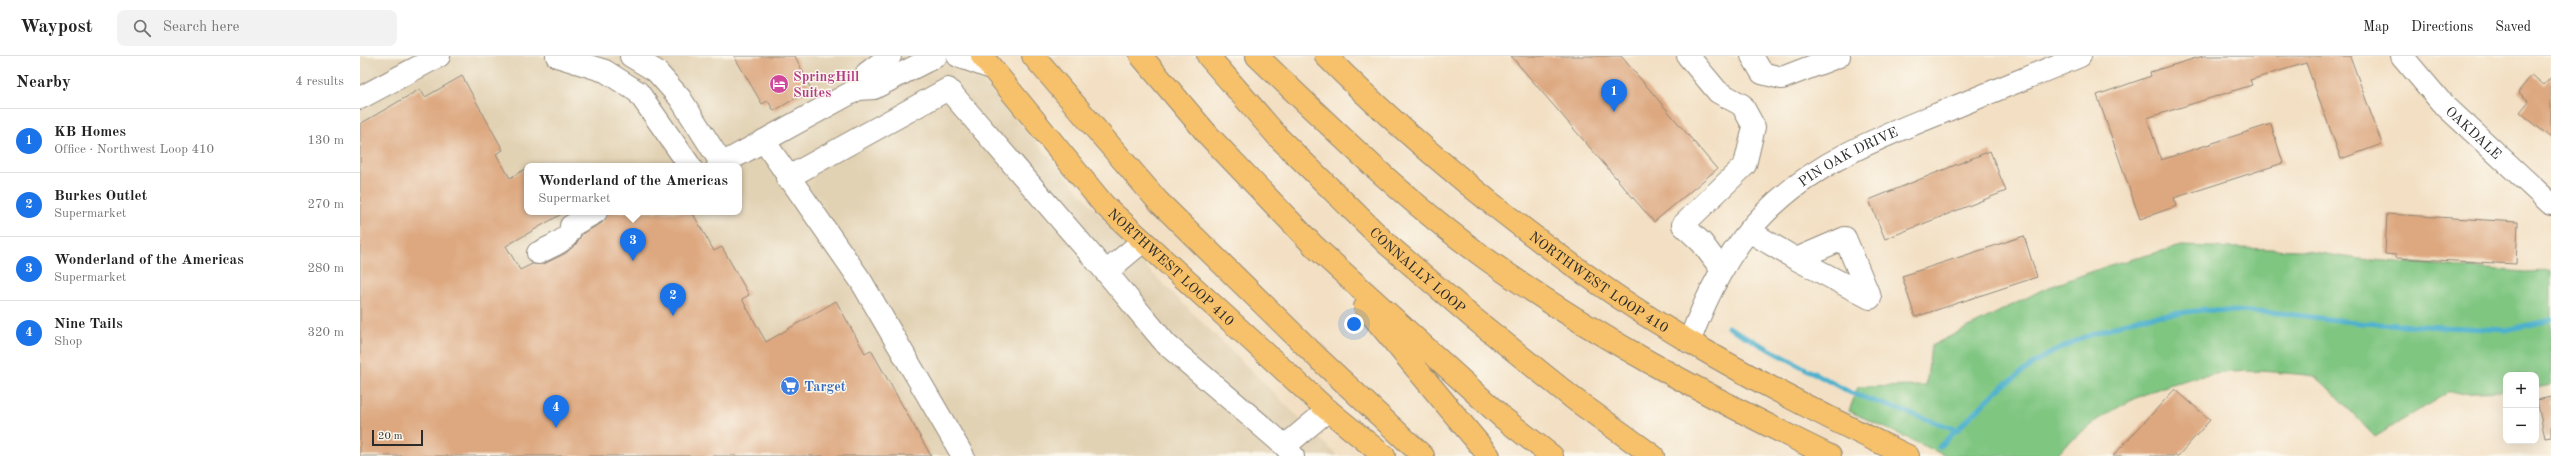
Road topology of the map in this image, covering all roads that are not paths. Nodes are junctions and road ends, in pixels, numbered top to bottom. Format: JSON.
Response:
{"nodes":[{"id":1,"x":439,"y":56,"type":"edge"},
{"id":2,"x":557,"y":56,"type":"edge"},
{"id":3,"x":631,"y":56,"type":"edge"},
{"id":4,"x":890,"y":56,"type":"edge"},
{"id":5,"x":936,"y":56,"type":"edge"},
{"id":6,"x":958,"y":56,"type":"edge"},
{"id":7,"x":1033,"y":56,"type":"edge"},
{"id":8,"x":1141,"y":56,"type":"edge"},
{"id":9,"x":1208,"y":56,"type":"edge"},
{"id":10,"x":1257,"y":56,"type":"edge"},
{"id":11,"x":1326,"y":56,"type":"edge"},
{"id":12,"x":1688,"y":56,"type":"edge"},
{"id":13,"x":1752,"y":56,"type":"edge"},
{"id":14,"x":1839,"y":56,"type":"edge"},
{"id":15,"x":2080,"y":56,"type":"edge"},
{"id":16,"x":2402,"y":56,"type":"edge"},
{"id":17,"x":986,"y":62,"type":"edge"},
{"id":18,"x":1808,"y":62,"type":"edge"},
{"id":19,"x":858,"y":89,"type":"junction"},
{"id":20,"x":360,"y":98,"type":"edge"},
{"id":21,"x":764,"y":141,"type":"junction"},
{"id":22,"x":688,"y":163,"type":"edge"},
{"id":23,"x":719,"y":163,"type":"edge"},
{"id":24,"x":724,"y":163,"type":"edge"},
{"id":25,"x":787,"y":178,"type":"junction"},
{"id":26,"x":2551,"y":204,"type":"edge"},
{"id":27,"x":591,"y":215,"type":"edge"},
{"id":28,"x":1749,"y":231,"type":"junction"},
{"id":29,"x":1143,"y":241,"type":"junction"},
{"id":30,"x":1314,"y":246,"type":"junction"},
{"id":31,"x":538,"y":253,"type":"dead end"},
{"id":32,"x":1796,"y":259,"type":"dead end"},
{"id":33,"x":1722,"y":270,"type":"junction"},
{"id":34,"x":1106,"y":272,"type":"junction"},
{"id":35,"x":1689,"y":342,"type":"junction"},
{"id":36,"x":1328,"y":410,"type":"junction"},
{"id":37,"x":1289,"y":451,"type":"edge"},
{"id":38,"x":963,"y":456,"type":"edge"},
{"id":39,"x":1384,"y":456,"type":"edge"},
{"id":40,"x":1423,"y":456,"type":"edge"},
{"id":41,"x":1489,"y":456,"type":"edge"},
{"id":42,"x":1552,"y":456,"type":"edge"},
{"id":43,"x":1653,"y":456,"type":"edge"},
{"id":44,"x":1830,"y":456,"type":"edge"},
{"id":45,"x":1908,"y":456,"type":"edge"}],
"edges":[{"from":1,"to":20,"type":"street"},
{"from":2,"to":22,"type":"street"},
{"from":3,"to":23,"type":"street"},
{"from":4,"to":19,"type":"street"},
{"from":5,"to":19,"type":"street"},
{"from":6,"to":17,"type":"street"},
{"from":7,"to":40,"type":"main road"},
{"from":8,"to":30,"type":"main road"},
{"from":9,"to":43,"type":"main road","name":"CONNALLY LOOP"},
{"from":10,"to":44,"type":"main road"},
{"from":11,"to":35,"type":"main road","name":"NORTHWEST LOOP 410"},
{"from":12,"to":33,"type":"street"},
{"from":13,"to":18,"type":"street"},
{"from":14,"to":18,"type":"street"},
{"from":15,"to":28,"type":"street","name":"PIN OAK DRIVE"},
{"from":16,"to":26,"type":"street","name":"OAKDALE"},
{"from":17,"to":29,"type":"main road","name":"NORTHWEST LOOP 410"},
{"from":19,"to":21,"type":"street"},
{"from":21,"to":24,"type":"street"},
{"from":21,"to":25,"type":"street"},
{"from":25,"to":34,"type":"street"},
{"from":25,"to":38,"type":"street"},
{"from":27,"to":31,"type":"street"},
{"from":28,"to":32,"type":"street"},
{"from":28,"to":33,"type":"street","name":"PIN OAK DRIVE"},
{"from":29,"to":34,"type":"street"},
{"from":29,"to":36,"type":"main road","name":"NORTHWEST LOOP 410"},
{"from":30,"to":41,"type":"main road"},
{"from":30,"to":42,"type":"main road"},
{"from":33,"to":35,"type":"street","name":"PIN OAK DRIVE"},
{"from":34,"to":37,"type":"street"},
{"from":35,"to":45,"type":"main road","name":"NORTHWEST LOOP 410"},
{"from":36,"to":37,"type":"street"},
{"from":36,"to":39,"type":"main road","name":"NORTHWEST LOOP 410"}]}
